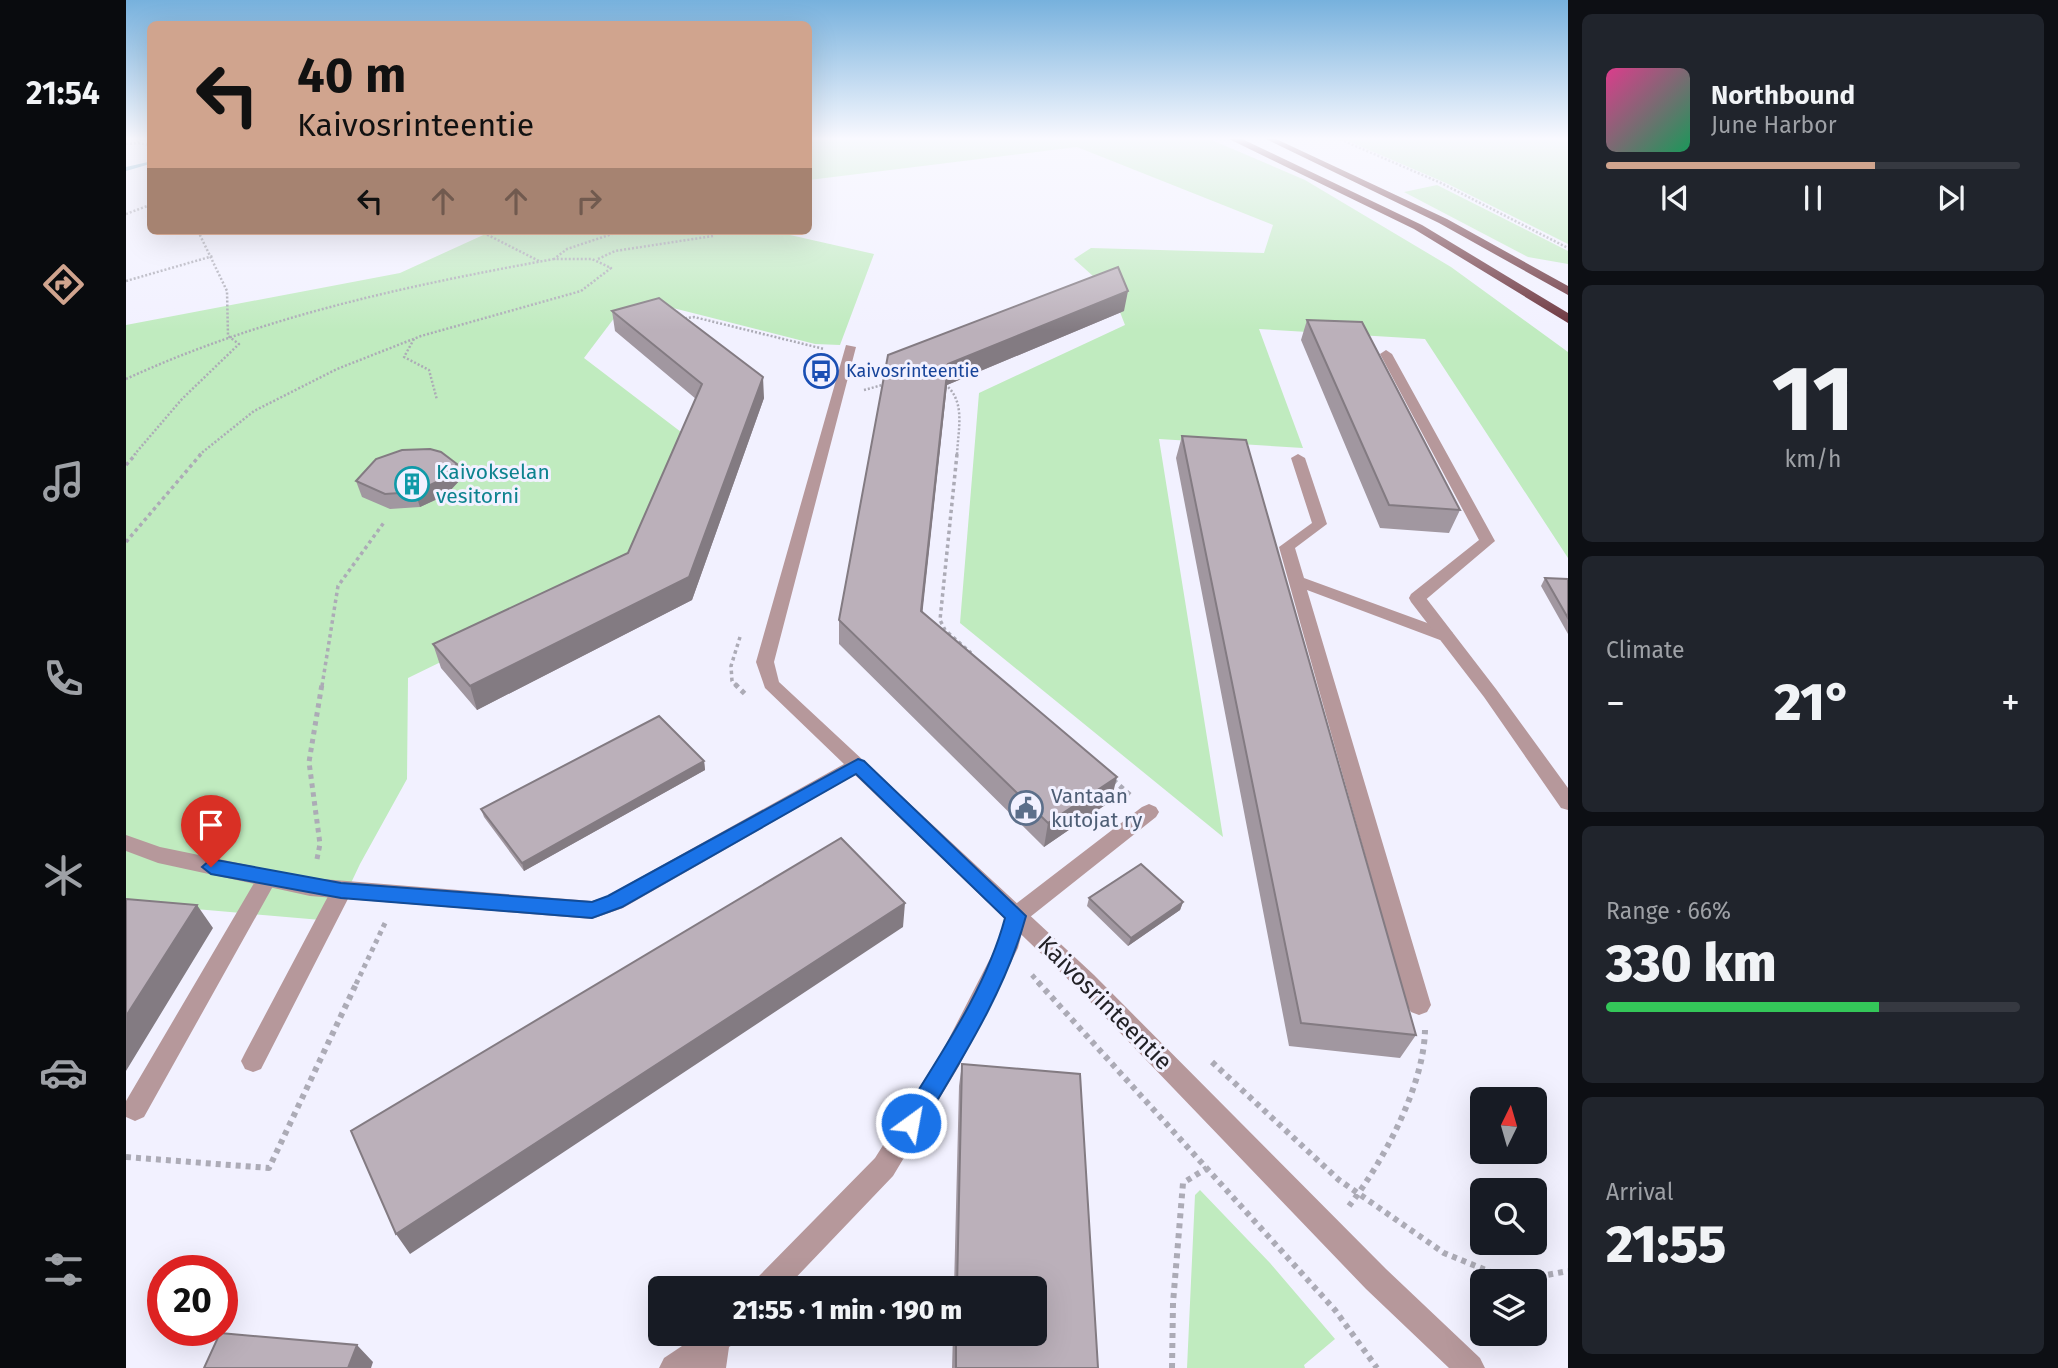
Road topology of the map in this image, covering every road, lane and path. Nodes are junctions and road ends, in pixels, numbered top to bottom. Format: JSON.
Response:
{"nodes":[{"id":1,"x":1366,"y":202,"type":"edge"},
{"id":2,"x":1402,"y":202,"type":"edge"},
{"id":3,"x":1478,"y":202,"type":"edge"},
{"id":4,"x":147,"y":206,"type":"edge"},
{"id":5,"x":126,"y":214,"type":"edge"},
{"id":6,"x":200,"y":235,"type":"edge"},
{"id":7,"x":488,"y":235,"type":"edge"},
{"id":8,"x":609,"y":235,"type":"edge"},
{"id":9,"x":713,"y":236,"type":"dead end"},
{"id":10,"x":1568,"y":248,"type":"edge"},
{"id":11,"x":213,"y":256,"type":"junction"},
{"id":12,"x":554,"y":259,"type":"junction"},
{"id":13,"x":597,"y":259,"type":"junction"},
{"id":14,"x":539,"y":262,"type":"junction"},
{"id":15,"x":126,"y":281,"type":"edge"},
{"id":16,"x":1568,"y":291,"type":"edge"},
{"id":17,"x":1568,"y":319,"type":"edge"},
{"id":18,"x":692,"y":328,"type":"edge"},
{"id":19,"x":228,"y":336,"type":"junction"},
{"id":20,"x":415,"y":339,"type":"junction"},
{"id":21,"x":850,"y":347,"type":"dead end"},
{"id":22,"x":827,"y":350,"type":"dead end"},
{"id":23,"x":1386,"y":354,"type":"dead end"},
{"id":24,"x":846,"y":364,"type":"junction"},
{"id":25,"x":902,"y":370,"type":"edge"},
{"id":26,"x":126,"y":379,"type":"edge"},
{"id":27,"x":939,"y":381,"type":"edge"},
{"id":28,"x":437,"y":400,"type":"dead end"},
{"id":29,"x":1298,"y":458,"type":"dead end"},
{"id":30,"x":126,"y":465,"type":"edge"},
{"id":31,"x":385,"y":521,"type":"dead end"},
{"id":32,"x":126,"y":542,"type":"edge"},
{"id":33,"x":1297,"y":581,"type":"junction"},
{"id":34,"x":1446,"y":636,"type":"junction"},
{"id":35,"x":975,"y":657,"type":"edge"},
{"id":36,"x":858,"y":765,"type":"junction"},
{"id":37,"x":1108,"y":776,"type":"edge"},
{"id":38,"x":1568,"y":803,"type":"edge"},
{"id":39,"x":1149,"y":812,"type":"joint"},
{"id":40,"x":126,"y":843,"type":"edge"},
{"id":41,"x":267,"y":879,"type":"junction"},
{"id":42,"x":310,"y":887,"type":"junction"},
{"id":43,"x":341,"y":891,"type":"junction"},
{"id":44,"x":398,"y":895,"type":"junction"},
{"id":45,"x":1016,"y":916,"type":"junction"},
{"id":46,"x":1007,"y":948,"type":"junction"},
{"id":47,"x":1419,"y":1005,"type":"joint"},
{"id":48,"x":253,"y":1061,"type":"dead end"},
{"id":49,"x":135,"y":1109,"type":"dead end"},
{"id":50,"x":126,"y":1157,"type":"edge"},
{"id":51,"x":1207,"y":1168,"type":"junction"},
{"id":52,"x":1327,"y":1229,"type":"junction"},
{"id":53,"x":779,"y":1276,"type":"edge"},
{"id":54,"x":717,"y":1348,"type":"edge"},
{"id":55,"x":674,"y":1368,"type":"edge"},
{"id":56,"x":1172,"y":1368,"type":"edge"},
{"id":57,"x":1377,"y":1368,"type":"edge"},
{"id":58,"x":1470,"y":1368,"type":"edge"}],
"edges":[{"from":1,"to":17,"type":"highway"},
{"from":2,"to":16,"type":"highway"},
{"from":3,"to":10,"type":"path"},
{"from":4,"to":5,"type":"path"},
{"from":6,"to":11,"type":"path"},
{"from":7,"to":14,"type":"path"},
{"from":8,"to":12,"type":"path"},
{"from":9,"to":13,"type":"path"},
{"from":11,"to":15,"type":"path"},
{"from":11,"to":19,"type":"path"},
{"from":12,"to":13,"type":"path"},
{"from":12,"to":14,"type":"path"},
{"from":13,"to":20,"type":"path"},
{"from":14,"to":19,"type":"path"},
{"from":18,"to":22,"type":"path"},
{"from":19,"to":26,"type":"path"},
{"from":19,"to":30,"type":"path"},
{"from":20,"to":28,"type":"path"},
{"from":20,"to":32,"type":"path"},
{"from":21,"to":24,"type":"street","name":"Kaivosrinteentie"},
{"from":23,"to":34,"type":"street"},
{"from":24,"to":25,"type":"path"},
{"from":24,"to":36,"type":"street","name":"Kaivosrinteentie"},
{"from":27,"to":35,"type":"path"},
{"from":29,"to":33,"type":"street"},
{"from":31,"to":42,"type":"path"},
{"from":33,"to":34,"type":"street"},
{"from":33,"to":47,"type":"street"},
{"from":34,"to":38,"type":"street"},
{"from":36,"to":44,"type":"street"},
{"from":36,"to":45,"type":"street","name":"Kaivosrinteentie"},
{"from":37,"to":39,"type":"path"},
{"from":39,"to":45,"type":"street"},
{"from":40,"to":41,"type":"street"},
{"from":41,"to":42,"type":"street"},
{"from":41,"to":49,"type":"street"},
{"from":42,"to":43,"type":"street"},
{"from":43,"to":44,"type":"street"},
{"from":43,"to":48,"type":"street"},
{"from":44,"to":50,"type":"path"},
{"from":45,"to":46,"type":"street"},
{"from":45,"to":52,"type":"street","name":"Kaivosrinteentie"},
{"from":46,"to":51,"type":"path"},
{"from":46,"to":53,"type":"street"},
{"from":47,"to":52,"type":"path"},
{"from":51,"to":56,"type":"path"},
{"from":51,"to":57,"type":"path"},
{"from":52,"to":58,"type":"street","name":"Kaivosrinteentie"},
{"from":54,"to":55,"type":"street"}]}
